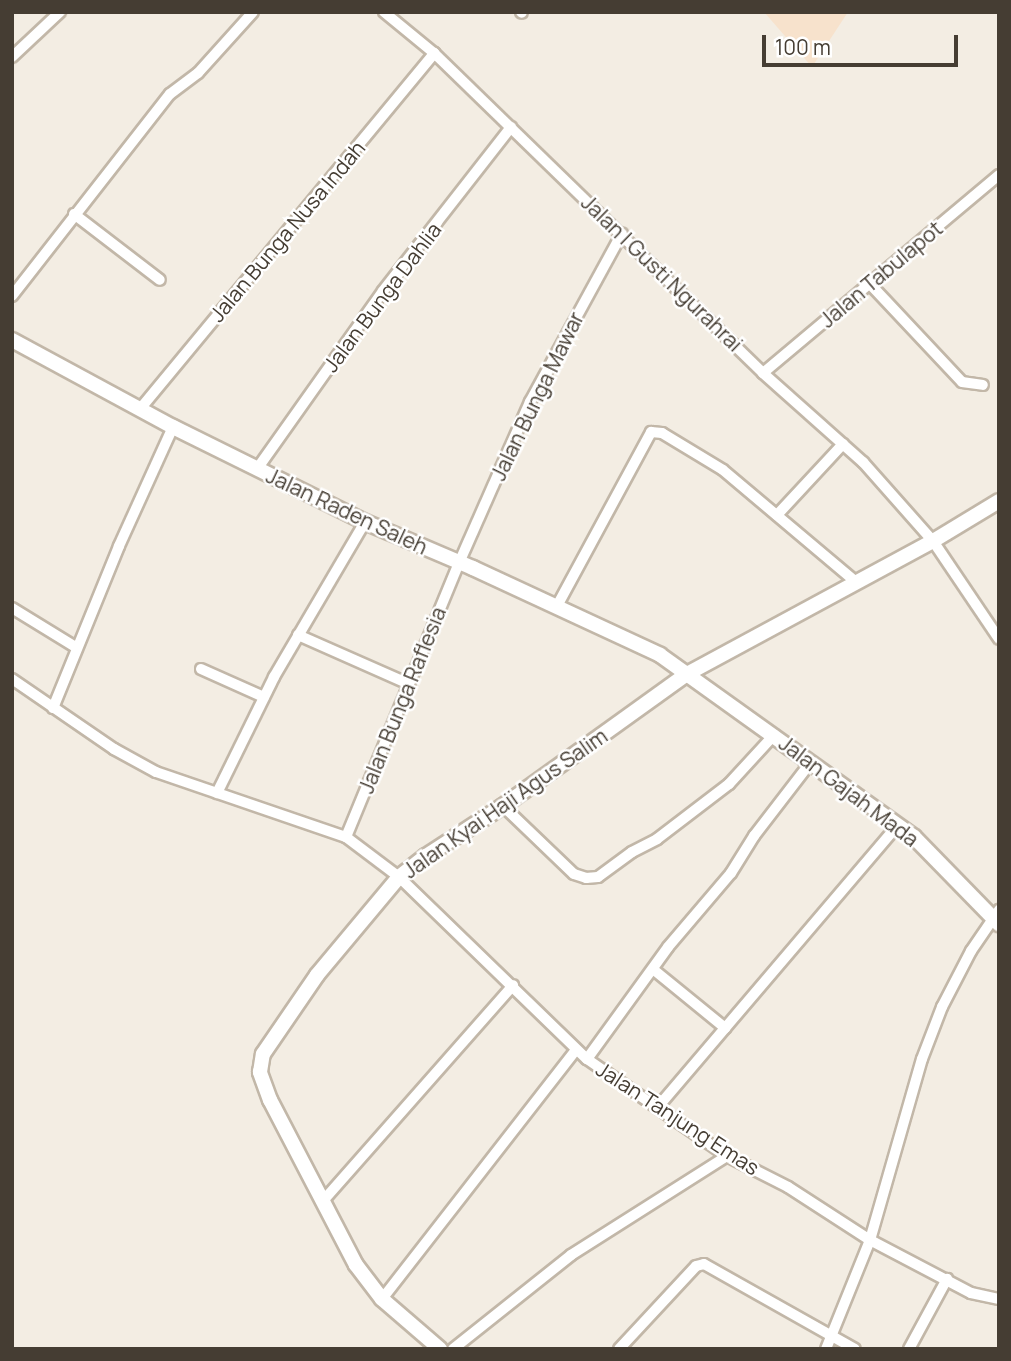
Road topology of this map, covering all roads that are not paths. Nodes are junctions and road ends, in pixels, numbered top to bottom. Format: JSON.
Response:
{"nodes":[{"id":1,"x":60,"y":12,"type":"edge"},
{"id":2,"x":253,"y":12,"type":"edge"},
{"id":3,"x":384,"y":12,"type":"edge"},
{"id":4,"x":434,"y":53,"type":"junction"},
{"id":5,"x":12,"y":57,"type":"edge"},
{"id":6,"x":511,"y":127,"type":"junction"},
{"id":7,"x":999,"y":175,"type":"edge"},
{"id":8,"x":74,"y":214,"type":"junction"},
{"id":9,"x":622,"y":233,"type":"junction"},
{"id":10,"x":160,"y":280,"type":"dead end"},
{"id":11,"x":870,"y":284,"type":"junction"},
{"id":12,"x":12,"y":296,"type":"edge"},
{"id":13,"x":12,"y":340,"type":"edge"},
{"id":14,"x":764,"y":373,"type":"junction"},
{"id":15,"x":983,"y":385,"type":"dead end"},
{"id":16,"x":140,"y":409,"type":"junction"},
{"id":17,"x":173,"y":427,"type":"junction"},
{"id":18,"x":843,"y":444,"type":"junction"},
{"id":19,"x":257,"y":469,"type":"junction"},
{"id":20,"x":999,"y":500,"type":"edge"},
{"id":21,"x":777,"y":515,"type":"junction"},
{"id":22,"x":365,"y":522,"type":"junction"},
{"id":23,"x":933,"y":541,"type":"junction"},
{"id":24,"x":459,"y":563,"type":"junction"},
{"id":25,"x":856,"y":582,"type":"junction"},
{"id":26,"x":557,"y":606,"type":"junction"},
{"id":27,"x":12,"y":608,"type":"edge"},
{"id":28,"x":299,"y":635,"type":"junction"},
{"id":29,"x":999,"y":639,"type":"edge"},
{"id":30,"x":77,"y":648,"type":"junction"},
{"id":31,"x":201,"y":669,"type":"dead end"},
{"id":32,"x":685,"y":675,"type":"junction"},
{"id":33,"x":12,"y":679,"type":"edge"},
{"id":34,"x":409,"y":684,"type":"junction"},
{"id":35,"x":264,"y":697,"type":"junction"},
{"id":36,"x":53,"y":708,"type":"junction"},
{"id":37,"x":774,"y":735,"type":"junction"},
{"id":38,"x":811,"y":762,"type":"junction"},
{"id":39,"x":217,"y":793,"type":"junction"},
{"id":40,"x":503,"y":806,"type":"junction"},
{"id":41,"x":898,"y":825,"type":"junction"},
{"id":42,"x":346,"y":837,"type":"junction"},
{"id":43,"x":399,"y":877,"type":"junction"},
{"id":44,"x":997,"y":917,"type":"edge"},
{"id":45,"x":654,"y":970,"type":"junction"},
{"id":46,"x":513,"y":985,"type":"junction"},
{"id":47,"x":725,"y":1028,"type":"junction"},
{"id":48,"x":575,"y":1051,"type":"junction"},
{"id":49,"x":587,"y":1059,"type":"junction"},
{"id":50,"x":657,"y":1108,"type":"junction"},
{"id":51,"x":727,"y":1156,"type":"junction"},
{"id":52,"x":322,"y":1202,"type":"junction"},
{"id":53,"x":870,"y":1240,"type":"junction"},
{"id":54,"x":947,"y":1279,"type":"junction"},
{"id":55,"x":382,"y":1299,"type":"junction"},
{"id":56,"x":999,"y":1299,"type":"edge"},
{"id":57,"x":831,"y":1337,"type":"junction"},
{"id":58,"x":440,"y":1349,"type":"edge"},
{"id":59,"x":453,"y":1349,"type":"edge"},
{"id":60,"x":619,"y":1349,"type":"edge"},
{"id":61,"x":826,"y":1349,"type":"edge"},
{"id":62,"x":855,"y":1349,"type":"edge"},
{"id":63,"x":909,"y":1349,"type":"edge"}],
"edges":[{"from":1,"to":5,"type":"street"},
{"from":2,"to":8,"type":"street"},
{"from":3,"to":4,"type":"street","name":"Jalan I Gusti Ngurahrai"},
{"from":4,"to":6,"type":"street","name":"Jalan I Gusti Ngurahrai"},
{"from":4,"to":16,"type":"street","name":"Jalan Bunga Nusa Indah"},
{"from":6,"to":9,"type":"street","name":"Jalan I Gusti Ngurahrai"},
{"from":6,"to":19,"type":"street","name":"Jalan Bunga Dahlia"},
{"from":7,"to":11,"type":"street","name":"Jalan Tabulapot"},
{"from":8,"to":10,"type":"street"},
{"from":8,"to":12,"type":"street"},
{"from":9,"to":14,"type":"street","name":"Jalan I Gusti Ngurahrai"},
{"from":9,"to":24,"type":"street","name":"Jalan Bunga Mawar"},
{"from":11,"to":14,"type":"street","name":"Jalan Tabulapot"},
{"from":11,"to":15,"type":"street"},
{"from":13,"to":16,"type":"street","name":"Jalan Raden Saleh"},
{"from":14,"to":18,"type":"street","name":"Jalan I Gusti Ngurahrai"},
{"from":16,"to":17,"type":"street","name":"Jalan Raden Saleh"},
{"from":17,"to":19,"type":"street","name":"Jalan Raden Saleh"},
{"from":17,"to":30,"type":"street"},
{"from":18,"to":21,"type":"street"},
{"from":18,"to":23,"type":"street","name":"Jalan I Gusti Ngurahrai"},
{"from":19,"to":22,"type":"street","name":"Jalan Raden Saleh"},
{"from":20,"to":23,"type":"street","name":"Jalan Kyai Haji Agus Salim"},
{"from":21,"to":25,"type":"street"},
{"from":21,"to":26,"type":"street"},
{"from":22,"to":24,"type":"street","name":"Jalan Raden Saleh"},
{"from":22,"to":28,"type":"street"},
{"from":23,"to":25,"type":"street","name":"Jalan Kyai Haji Agus Salim"},
{"from":23,"to":29,"type":"street","name":"Jalan I Gusti Ngurahrai"},
{"from":24,"to":26,"type":"street","name":"Jalan Raden Saleh"},
{"from":24,"to":34,"type":"street","name":"Jalan Bunga Raflesia"},
{"from":25,"to":32,"type":"street","name":"Jalan Kyai Haji Agus Salim"},
{"from":26,"to":32,"type":"street","name":"Jalan Raden Saleh"},
{"from":27,"to":30,"type":"street"},
{"from":28,"to":34,"type":"street"},
{"from":28,"to":35,"type":"street"},
{"from":30,"to":36,"type":"street"},
{"from":31,"to":35,"type":"street"},
{"from":32,"to":37,"type":"street","name":"Jalan Gajah Mada"},
{"from":32,"to":40,"type":"street","name":"Jalan Kyai Haji Agus Salim"},
{"from":33,"to":36,"type":"street","name":"Jalan Tanjung Emas"},
{"from":34,"to":42,"type":"street","name":"Jalan Bunga Raflesia"},
{"from":35,"to":39,"type":"street"},
{"from":36,"to":39,"type":"street","name":"Jalan Tanjung Emas"},
{"from":37,"to":38,"type":"street","name":"Jalan Gajah Mada"},
{"from":37,"to":40,"type":"street"},
{"from":38,"to":41,"type":"street","name":"Jalan Gajah Mada"},
{"from":38,"to":45,"type":"street"},
{"from":39,"to":42,"type":"street","name":"Jalan Tanjung Emas"},
{"from":40,"to":43,"type":"street","name":"Jalan Kyai Haji Agus Salim"},
{"from":41,"to":44,"type":"street","name":"Jalan Gajah Mada"},
{"from":41,"to":47,"type":"street"},
{"from":42,"to":43,"type":"street","name":"Jalan Tanjung Emas"},
{"from":43,"to":46,"type":"street","name":"Jalan Tanjung Emas"},
{"from":43,"to":52,"type":"street","name":"Jalan Kyai Haji Agus Salim"},
{"from":44,"to":53,"type":"street"},
{"from":45,"to":47,"type":"street"},
{"from":45,"to":49,"type":"street"},
{"from":46,"to":48,"type":"street","name":"Jalan Tanjung Emas"},
{"from":46,"to":52,"type":"street"},
{"from":47,"to":50,"type":"street"},
{"from":48,"to":49,"type":"street","name":"Jalan Tanjung Emas"},
{"from":48,"to":55,"type":"street"},
{"from":49,"to":50,"type":"street","name":"Jalan Tanjung Emas"},
{"from":50,"to":51,"type":"street","name":"Jalan Tanjung Emas"},
{"from":51,"to":53,"type":"street","name":"Jalan Tanjung Emas"},
{"from":51,"to":59,"type":"street"},
{"from":52,"to":55,"type":"street","name":"Jalan Kyai Haji Agus Salim"},
{"from":53,"to":54,"type":"street","name":"Jalan Tanjung Emas"},
{"from":53,"to":57,"type":"street"},
{"from":54,"to":56,"type":"street","name":"Jalan Tanjung Emas"},
{"from":54,"to":63,"type":"street"},
{"from":55,"to":58,"type":"street","name":"Jalan Kyai Haji Agus Salim"},
{"from":57,"to":60,"type":"street"},
{"from":57,"to":61,"type":"street"},
{"from":57,"to":62,"type":"street"}]}
